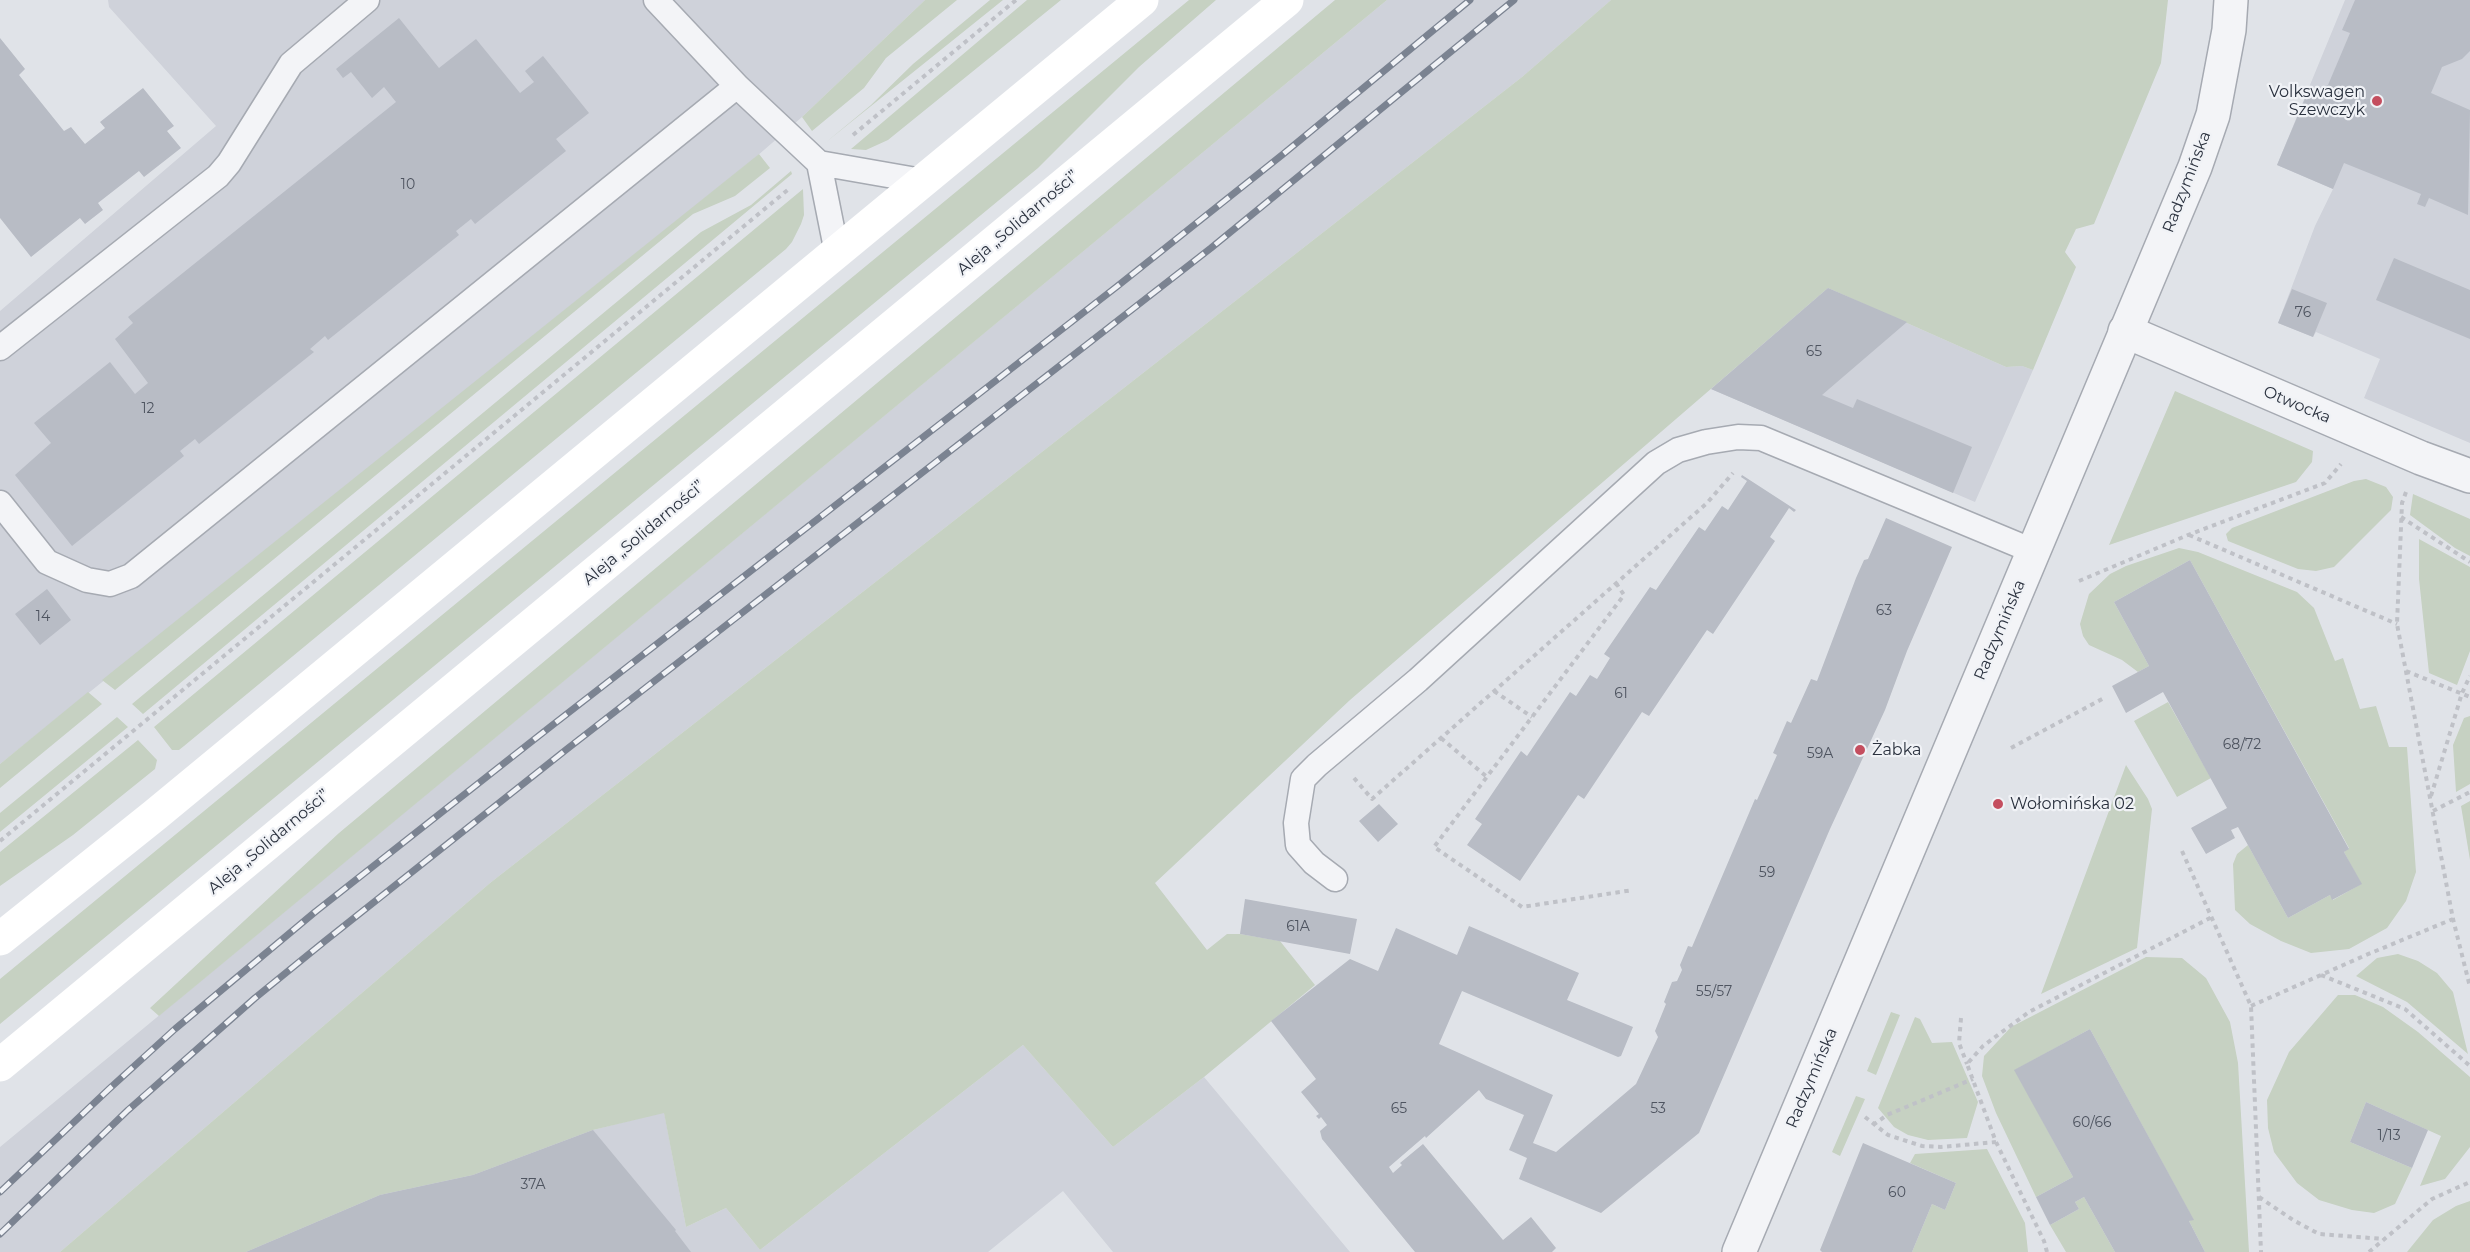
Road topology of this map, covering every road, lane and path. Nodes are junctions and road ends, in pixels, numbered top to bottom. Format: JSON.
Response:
{"nodes":[{"id":1,"x":367,"y":0,"type":"edge"},
{"id":2,"x":656,"y":0,"type":"edge"},
{"id":3,"x":1016,"y":0,"type":"edge"},
{"id":4,"x":1142,"y":0,"type":"edge"},
{"id":5,"x":1287,"y":0,"type":"edge"},
{"id":6,"x":2231,"y":0,"type":"edge"},
{"id":7,"x":738,"y":86,"type":"junction"},
{"id":8,"x":819,"y":163,"type":"junction"},
{"id":9,"x":922,"y":181,"type":"junction"},
{"id":10,"x":837,"y":253,"type":"junction"},
{"id":11,"x":2125,"y":331,"type":"junction"},
{"id":12,"x":0,"y":348,"type":"edge"},
{"id":13,"x":2361,"y":432,"type":"junction"},
{"id":14,"x":2421,"y":458,"type":"junction"},
{"id":15,"x":1737,"y":469,"type":"dead end"},
{"id":16,"x":2470,"y":476,"type":"edge"},
{"id":17,"x":0,"y":503,"type":"edge"},
{"id":18,"x":2401,"y":517,"type":"junction"},
{"id":19,"x":2188,"y":535,"type":"junction"},
{"id":20,"x":2033,"y":551,"type":"junction"},
{"id":21,"x":2470,"y":562,"type":"edge"},
{"id":22,"x":2079,"y":581,"type":"dead end"},
{"id":23,"x":1616,"y":583,"type":"junction"},
{"id":24,"x":2397,"y":624,"type":"junction"},
{"id":25,"x":2406,"y":671,"type":"junction"},
{"id":26,"x":2470,"y":676,"type":"edge"},
{"id":27,"x":1494,"y":691,"type":"junction"},
{"id":28,"x":2462,"y":693,"type":"junction"},
{"id":29,"x":2470,"y":697,"type":"edge"},
{"id":30,"x":2104,"y":698,"type":"dead end"},
{"id":31,"x":1532,"y":717,"type":"junction"},
{"id":32,"x":1441,"y":738,"type":"junction"},
{"id":33,"x":2011,"y":748,"type":"dead end"},
{"id":34,"x":1331,"y":753,"type":"junction"},
{"id":35,"x":1486,"y":777,"type":"junction"},
{"id":36,"x":2470,"y":792,"type":"edge"},
{"id":37,"x":2431,"y":797,"type":"junction"},
{"id":38,"x":2433,"y":811,"type":"junction"},
{"id":39,"x":0,"y":841,"type":"edge"},
{"id":40,"x":2182,"y":851,"type":"dead end"},
{"id":41,"x":1335,"y":879,"type":"dead end"},
{"id":42,"x":1633,"y":890,"type":"dead end"},
{"id":43,"x":2212,"y":917,"type":"junction"},
{"id":44,"x":2453,"y":919,"type":"junction"},
{"id":45,"x":0,"y":939,"type":"edge"},
{"id":46,"x":2320,"y":975,"type":"junction"},
{"id":47,"x":2470,"y":987,"type":"edge"},
{"id":48,"x":2251,"y":1006,"type":"junction"},
{"id":49,"x":1961,"y":1018,"type":"dead end"},
{"id":50,"x":0,"y":1065,"type":"edge"},
{"id":51,"x":1967,"y":1065,"type":"junction"},
{"id":52,"x":2470,"y":1066,"type":"edge"},
{"id":53,"x":1973,"y":1079,"type":"junction"},
{"id":54,"x":1865,"y":1117,"type":"dead end"},
{"id":55,"x":1873,"y":1125,"type":"junction"},
{"id":56,"x":1996,"y":1142,"type":"junction"},
{"id":57,"x":2470,"y":1182,"type":"edge"},
{"id":58,"x":2259,"y":1197,"type":"junction"},
{"id":59,"x":2384,"y":1239,"type":"junction"},
{"id":60,"x":1739,"y":1252,"type":"edge"},
{"id":61,"x":2047,"y":1252,"type":"edge"},
{"id":62,"x":2261,"y":1252,"type":"edge"},
{"id":63,"x":2369,"y":1252,"type":"edge"}],
"edges":[{"from":1,"to":12,"type":"lane"},
{"from":2,"to":7,"type":"lane"},
{"from":3,"to":8,"type":"path"},
{"from":4,"to":9,"type":"main road"},
{"from":5,"to":50,"type":"main road","name":"Aleja „Solidarności”"},
{"from":6,"to":11,"type":"street","name":"Radzymińska"},
{"from":7,"to":8,"type":"lane"},
{"from":7,"to":17,"type":"lane"},
{"from":8,"to":9,"type":"lane"},
{"from":8,"to":10,"type":"lane"},
{"from":8,"to":39,"type":"path"},
{"from":9,"to":10,"type":"main road"},
{"from":10,"to":45,"type":"main road"},
{"from":11,"to":13,"type":"street","name":"Otwocka"},
{"from":11,"to":20,"type":"street","name":"Radzymińska"},
{"from":13,"to":14,"type":"street","name":"Otwocka"},
{"from":13,"to":19,"type":"path"},
{"from":14,"to":16,"type":"street","name":"Otwocka"},
{"from":14,"to":18,"type":"path"},
{"from":15,"to":23,"type":"path"},
{"from":18,"to":21,"type":"path"},
{"from":18,"to":24,"type":"path"},
{"from":19,"to":22,"type":"path"},
{"from":19,"to":24,"type":"path"},
{"from":20,"to":34,"type":"lane"},
{"from":20,"to":60,"type":"street","name":"Radzymińska"},
{"from":23,"to":27,"type":"path"},
{"from":23,"to":31,"type":"path"},
{"from":24,"to":25,"type":"path"},
{"from":25,"to":28,"type":"path"},
{"from":25,"to":37,"type":"path"},
{"from":26,"to":28,"type":"path"},
{"from":27,"to":31,"type":"path"},
{"from":27,"to":32,"type":"path"},
{"from":28,"to":29,"type":"path"},
{"from":28,"to":37,"type":"path"},
{"from":30,"to":33,"type":"path"},
{"from":31,"to":35,"type":"path"},
{"from":32,"to":34,"type":"path"},
{"from":32,"to":35,"type":"path"},
{"from":34,"to":41,"type":"lane"},
{"from":35,"to":42,"type":"path"},
{"from":36,"to":38,"type":"path"},
{"from":37,"to":38,"type":"path"},
{"from":38,"to":44,"type":"path"},
{"from":40,"to":43,"type":"path"},
{"from":43,"to":48,"type":"path"},
{"from":43,"to":51,"type":"path"},
{"from":44,"to":46,"type":"path"},
{"from":44,"to":47,"type":"path"},
{"from":46,"to":48,"type":"path"},
{"from":46,"to":52,"type":"path"},
{"from":48,"to":58,"type":"path"},
{"from":49,"to":51,"type":"path"},
{"from":51,"to":53,"type":"path"},
{"from":53,"to":55,"type":"path"},
{"from":53,"to":56,"type":"path"},
{"from":54,"to":55,"type":"path"},
{"from":55,"to":56,"type":"path"},
{"from":56,"to":61,"type":"path"},
{"from":57,"to":59,"type":"path"},
{"from":58,"to":59,"type":"path"},
{"from":58,"to":62,"type":"path"},
{"from":59,"to":63,"type":"path"}]}
